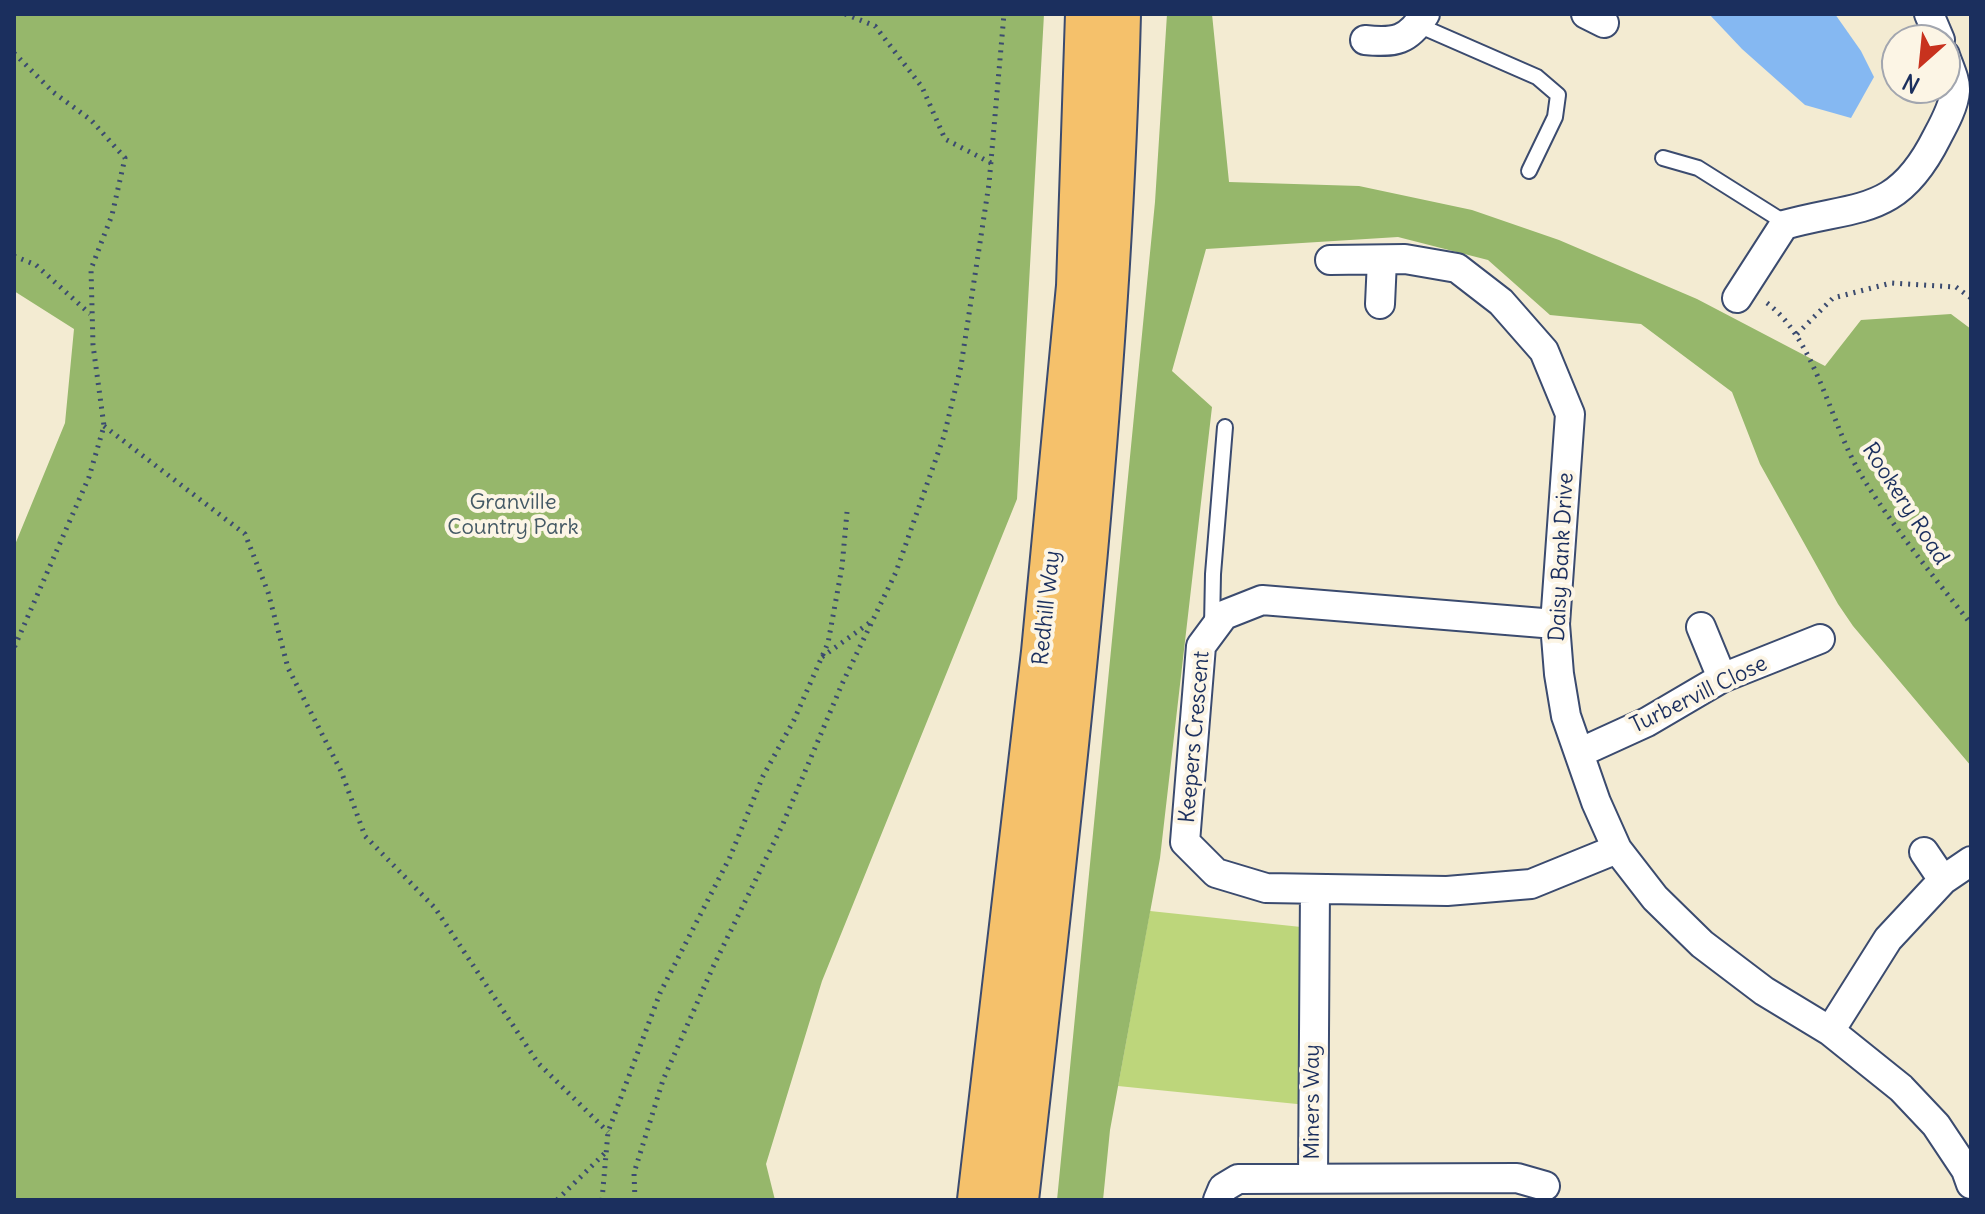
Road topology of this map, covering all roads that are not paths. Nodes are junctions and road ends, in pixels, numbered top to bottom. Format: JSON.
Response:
{"nodes":[{"id":1,"x":1087,"y":14,"type":"edge"},
{"id":2,"x":1119,"y":14,"type":"edge"},
{"id":3,"x":1421,"y":19,"type":"edge"},
{"id":4,"x":1365,"y":40,"type":"dead end"},
{"id":5,"x":1963,"y":86,"type":"edge"},
{"id":6,"x":1663,"y":158,"type":"dead end"},
{"id":7,"x":1529,"y":171,"type":"dead end"},
{"id":8,"x":1787,"y":224,"type":"junction"},
{"id":9,"x":1330,"y":260,"type":"dead end"},
{"id":10,"x":1382,"y":260,"type":"junction"},
{"id":11,"x":1737,"y":298,"type":"dead end"},
{"id":12,"x":1380,"y":304,"type":"dead end"},
{"id":13,"x":1225,"y":427,"type":"dead end"},
{"id":14,"x":1555,"y":624,"type":"junction"},
{"id":15,"x":1701,"y":627,"type":"dead end"},
{"id":16,"x":1212,"y":631,"type":"junction"},
{"id":17,"x":1820,"y":639,"type":"dead end"},
{"id":18,"x":1722,"y":678,"type":"junction"},
{"id":19,"x":1579,"y":753,"type":"junction"},
{"id":20,"x":1617,"y":849,"type":"junction"},
{"id":21,"x":1924,"y":852,"type":"dead end"},
{"id":22,"x":1971,"y":861,"type":"edge"},
{"id":23,"x":1943,"y":880,"type":"junction"},
{"id":24,"x":1315,"y":889,"type":"junction"},
{"id":25,"x":1830,"y":1031,"type":"junction"},
{"id":26,"x":1969,"y":1174,"type":"edge"},
{"id":27,"x":1313,"y":1178,"type":"junction"},
{"id":28,"x":1545,"y":1186,"type":"dead end"},
{"id":29,"x":979,"y":1200,"type":"edge"},
{"id":30,"x":1017,"y":1200,"type":"edge"},
{"id":31,"x":1218,"y":1200,"type":"edge"}],
"edges":[{"from":1,"to":29,"type":"main road","name":"Redhill Way"},
{"from":2,"to":30,"type":"main road","name":"Redhill Way"},
{"from":3,"to":4,"type":"street"},
{"from":3,"to":7,"type":"lane"},
{"from":5,"to":8,"type":"street"},
{"from":6,"to":8,"type":"lane"},
{"from":8,"to":11,"type":"street"},
{"from":9,"to":10,"type":"street","name":"Daisy Bank Drive"},
{"from":10,"to":12,"type":"street"},
{"from":10,"to":14,"type":"street","name":"Daisy Bank Drive"},
{"from":13,"to":16,"type":"lane"},
{"from":14,"to":16,"type":"street","name":"Keepers Crescent"},
{"from":14,"to":19,"type":"street","name":"Daisy Bank Drive"},
{"from":15,"to":18,"type":"street"},
{"from":16,"to":24,"type":"street","name":"Keepers Crescent"},
{"from":17,"to":18,"type":"street","name":"Turbervill Close"},
{"from":18,"to":19,"type":"street","name":"Turbervill Close"},
{"from":19,"to":20,"type":"street","name":"Daisy Bank Drive"},
{"from":20,"to":24,"type":"street","name":"Keepers Crescent"},
{"from":20,"to":25,"type":"street","name":"Daisy Bank Drive"},
{"from":21,"to":23,"type":"street"},
{"from":22,"to":23,"type":"street"},
{"from":23,"to":25,"type":"street"},
{"from":24,"to":27,"type":"street","name":"Miners Way"},
{"from":25,"to":26,"type":"street","name":"Daisy Bank Drive"},
{"from":27,"to":28,"type":"street","name":"Miners Way"},
{"from":27,"to":31,"type":"street"}]}
